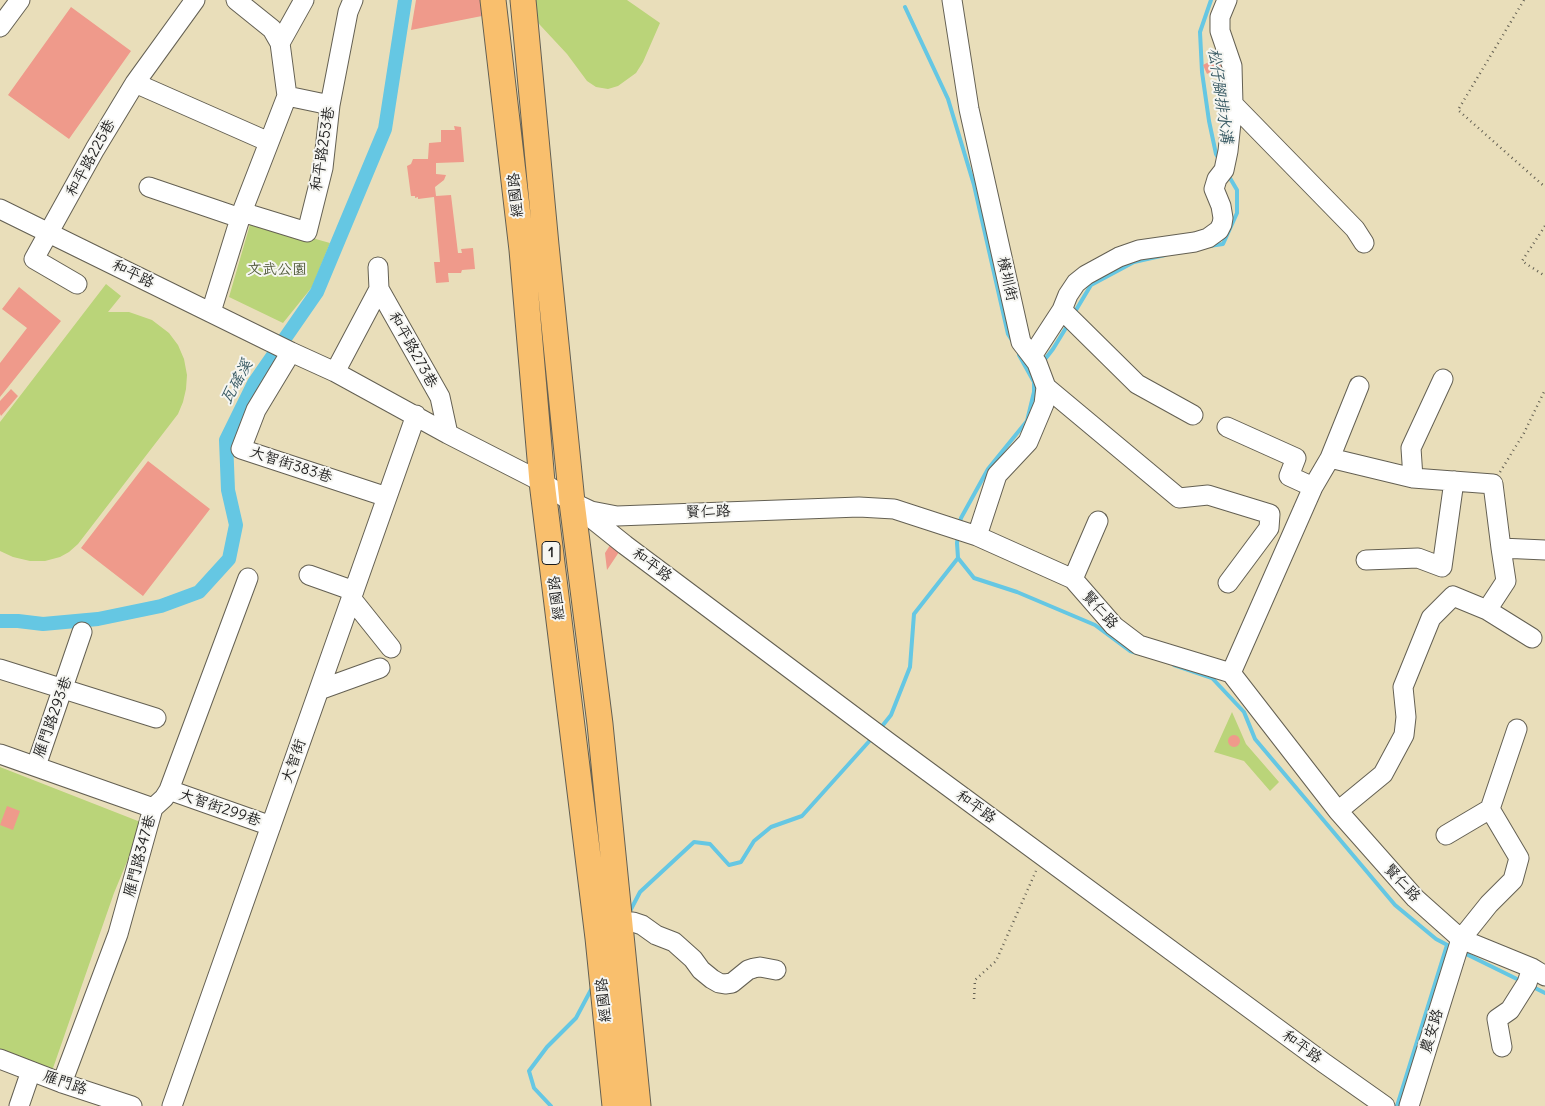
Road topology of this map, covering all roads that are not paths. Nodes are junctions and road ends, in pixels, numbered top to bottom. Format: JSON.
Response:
{"nodes":[{"id":1,"x":20,"y":0,"type":"edge"},
{"id":2,"x":195,"y":0,"type":"edge"},
{"id":3,"x":236,"y":0,"type":"edge"},
{"id":4,"x":304,"y":0,"type":"edge"},
{"id":5,"x":353,"y":0,"type":"edge"},
{"id":6,"x":493,"y":0,"type":"edge"},
{"id":7,"x":523,"y":0,"type":"edge"},
{"id":8,"x":952,"y":0,"type":"edge"},
{"id":9,"x":1226,"y":0,"type":"edge"},
{"id":10,"x":0,"y":27,"type":"edge"},
{"id":11,"x":280,"y":43,"type":"junction"},
{"id":12,"x":135,"y":83,"type":"junction"},
{"id":13,"x":287,"y":96,"type":"junction"},
{"id":14,"x":1233,"y":104,"type":"junction"},
{"id":15,"x":330,"y":105,"type":"junction"},
{"id":16,"x":269,"y":142,"type":"junction"},
{"id":17,"x":149,"y":187,"type":"dead end"},
{"id":18,"x":0,"y":209,"type":"edge"},
{"id":19,"x":241,"y":215,"type":"junction"},
{"id":20,"x":50,"y":233,"type":"junction"},
{"id":21,"x":1364,"y":243,"type":"dead end"},
{"id":22,"x":378,"y":267,"type":"dead end"},
{"id":23,"x":77,"y":284,"type":"dead end"},
{"id":24,"x":379,"y":290,"type":"junction"},
{"id":25,"x":1062,"y":310,"type":"junction"},
{"id":26,"x":211,"y":312,"type":"junction"},
{"id":27,"x":291,"y":352,"type":"junction"},
{"id":28,"x":1040,"y":371,"type":"junction"},
{"id":29,"x":335,"y":372,"type":"junction"},
{"id":30,"x":1443,"y":379,"type":"dead end"},
{"id":31,"x":1359,"y":386,"type":"dead end"},
{"id":32,"x":416,"y":415,"type":"junction"},
{"id":33,"x":1193,"y":416,"type":"dead end"},
{"id":34,"x":1227,"y":427,"type":"dead end"},
{"id":35,"x":448,"y":434,"type":"junction"},
{"id":36,"x":1330,"y":458,"type":"junction"},
{"id":37,"x":1413,"y":478,"type":"junction"},
{"id":38,"x":542,"y":482,"type":"junction"},
{"id":39,"x":1454,"y":482,"type":"junction"},
{"id":40,"x":1313,"y":487,"type":"junction"},
{"id":41,"x":387,"y":497,"type":"junction"},
{"id":42,"x":572,"y":502,"type":"junction"},
{"id":43,"x":1098,"y":521,"type":"dead end"},
{"id":44,"x":977,"y":536,"type":"junction"},
{"id":45,"x":1501,"y":548,"type":"junction"},
{"id":46,"x":1545,"y":550,"type":"edge"},
{"id":47,"x":1366,"y":560,"type":"dead end"},
{"id":48,"x":309,"y":575,"type":"dead end"},
{"id":49,"x":248,"y":578,"type":"dead end"},
{"id":50,"x":1073,"y":579,"type":"junction"},
{"id":51,"x":1228,"y":583,"type":"dead end"},
{"id":52,"x":352,"y":595,"type":"junction"},
{"id":53,"x":1487,"y":610,"type":"junction"},
{"id":54,"x":82,"y":632,"type":"dead end"},
{"id":55,"x":1532,"y":638,"type":"dead end"},
{"id":56,"x":390,"y":648,"type":"dead end"},
{"id":57,"x":380,"y":668,"type":"dead end"},
{"id":58,"x":0,"y":669,"type":"edge"},
{"id":59,"x":1231,"y":673,"type":"junction"},
{"id":60,"x":64,"y":690,"type":"junction"},
{"id":61,"x":319,"y":690,"type":"junction"},
{"id":62,"x":156,"y":718,"type":"dead end"},
{"id":63,"x":1517,"y":729,"type":"dead end"},
{"id":64,"x":0,"y":754,"type":"edge"},
{"id":65,"x":36,"y":766,"type":"junction"},
{"id":66,"x":169,"y":790,"type":"junction"},
{"id":67,"x":153,"y":808,"type":"junction"},
{"id":68,"x":1490,"y":809,"type":"junction"},
{"id":69,"x":1338,"y":811,"type":"junction"},
{"id":70,"x":271,"y":826,"type":"junction"},
{"id":71,"x":1446,"y":835,"type":"dead end"},
{"id":72,"x":620,"y":923,"type":"junction"},
{"id":73,"x":598,"y":938,"type":"junction"},
{"id":74,"x":1459,"y":946,"type":"junction"},
{"id":75,"x":776,"y":970,"type":"dead end"},
{"id":76,"x":1539,"y":972,"type":"edge"},
{"id":77,"x":1502,"y":1046,"type":"dead end"},
{"id":78,"x":0,"y":1059,"type":"edge"},
{"id":79,"x":30,"y":1071,"type":"junction"},
{"id":80,"x":62,"y":1083,"type":"junction"},
{"id":81,"x":102,"y":1101,"type":"edge"},
{"id":82,"x":19,"y":1106,"type":"edge"},
{"id":83,"x":132,"y":1106,"type":"edge"},
{"id":84,"x":172,"y":1106,"type":"edge"},
{"id":85,"x":615,"y":1106,"type":"edge"},
{"id":86,"x":638,"y":1106,"type":"edge"},
{"id":87,"x":1385,"y":1106,"type":"edge"},
{"id":88,"x":1409,"y":1106,"type":"edge"}],
"edges":[{"from":1,"to":10,"type":"street"},
{"from":2,"to":12,"type":"street","name":"和平路225巷"},
{"from":3,"to":11,"type":"street"},
{"from":4,"to":11,"type":"street"},
{"from":5,"to":15,"type":"street","name":"和平路253巷"},
{"from":6,"to":38,"type":"main road","name":"經國路","number":"1"},
{"from":7,"to":42,"type":"main road","name":"經國路","number":"1"},
{"from":8,"to":28,"type":"street","name":"橫圳街"},
{"from":9,"to":14,"type":"street"},
{"from":11,"to":13,"type":"street"},
{"from":12,"to":16,"type":"street"},
{"from":12,"to":20,"type":"street","name":"和平路225巷"},
{"from":13,"to":15,"type":"street"},
{"from":13,"to":16,"type":"street"},
{"from":14,"to":21,"type":"street"},
{"from":14,"to":25,"type":"street"},
{"from":15,"to":19,"type":"street","name":"和平路253巷"},
{"from":16,"to":19,"type":"street"},
{"from":17,"to":19,"type":"street","name":"和平路253巷"},
{"from":18,"to":20,"type":"street","name":"和平路"},
{"from":19,"to":26,"type":"street"},
{"from":20,"to":23,"type":"street","name":"和平路225巷"},
{"from":20,"to":26,"type":"street","name":"和平路"},
{"from":22,"to":24,"type":"street","name":"和平路273巷"},
{"from":24,"to":29,"type":"street"},
{"from":24,"to":35,"type":"street","name":"和平路273巷"},
{"from":25,"to":28,"type":"street"},
{"from":25,"to":33,"type":"street"},
{"from":26,"to":27,"type":"street","name":"和平路"},
{"from":27,"to":29,"type":"street"},
{"from":27,"to":41,"type":"street","name":"大智街383巷"},
{"from":28,"to":44,"type":"street"},
{"from":28,"to":51,"type":"street","name":"橫圳街"},
{"from":29,"to":32,"type":"street"},
{"from":30,"to":37,"type":"street"},
{"from":31,"to":36,"type":"street"},
{"from":32,"to":35,"type":"street"},
{"from":32,"to":41,"type":"street","name":"大智街"},
{"from":34,"to":40,"type":"street"},
{"from":35,"to":38,"type":"street"},
{"from":36,"to":37,"type":"street"},
{"from":36,"to":40,"type":"street"},
{"from":37,"to":39,"type":"street"},
{"from":38,"to":42,"type":"street","name":"賢仁路"},
{"from":38,"to":73,"type":"main road","name":"經國路","number":"1"},
{"from":39,"to":45,"type":"street"},
{"from":39,"to":47,"type":"street"},
{"from":40,"to":59,"type":"street"},
{"from":41,"to":52,"type":"street","name":"大智街"},
{"from":42,"to":44,"type":"street","name":"賢仁路"},
{"from":42,"to":72,"type":"main road","name":"經國路","number":"1"},
{"from":42,"to":87,"type":"street","name":"和平路"},
{"from":43,"to":50,"type":"street"},
{"from":44,"to":50,"type":"street","name":"賢仁路"},
{"from":45,"to":46,"type":"street"},
{"from":45,"to":53,"type":"street"},
{"from":48,"to":52,"type":"street"},
{"from":49,"to":66,"type":"street","name":"雁門路347巷"},
{"from":50,"to":59,"type":"street","name":"賢仁路"},
{"from":52,"to":56,"type":"street"},
{"from":52,"to":61,"type":"street","name":"大智街"},
{"from":53,"to":55,"type":"street"},
{"from":53,"to":69,"type":"street"},
{"from":54,"to":60,"type":"street","name":"雁門路293巷"},
{"from":57,"to":61,"type":"street"},
{"from":58,"to":60,"type":"street"},
{"from":59,"to":69,"type":"street","name":"賢仁路"},
{"from":60,"to":62,"type":"street"},
{"from":60,"to":65,"type":"street","name":"雁門路293巷"},
{"from":61,"to":70,"type":"street","name":"大智街"},
{"from":63,"to":68,"type":"street"},
{"from":64,"to":65,"type":"street","name":"雁門路293巷"},
{"from":65,"to":67,"type":"street"},
{"from":66,"to":67,"type":"street","name":"雁門路347巷"},
{"from":66,"to":70,"type":"street","name":"大智街299巷"},
{"from":67,"to":80,"type":"street","name":"雁門路347巷"},
{"from":68,"to":71,"type":"street"},
{"from":68,"to":74,"type":"street"},
{"from":69,"to":74,"type":"street","name":"賢仁路"},
{"from":70,"to":84,"type":"street","name":"大智街"},
{"from":72,"to":73,"type":"street"},
{"from":72,"to":75,"type":"street"},
{"from":72,"to":86,"type":"main road","name":"經國路","number":"1"},
{"from":73,"to":85,"type":"main road","name":"經國路","number":"1"},
{"from":74,"to":76,"type":"street","name":"賢仁路"},
{"from":74,"to":88,"type":"street","name":"農安路"},
{"from":76,"to":77,"type":"street"},
{"from":78,"to":79,"type":"street","name":"雁門路"},
{"from":79,"to":80,"type":"street","name":"雁門路"},
{"from":79,"to":82,"type":"street"},
{"from":80,"to":81,"type":"street","name":"雁門路"},
{"from":81,"to":83,"type":"street","name":"雁門路"}]}
